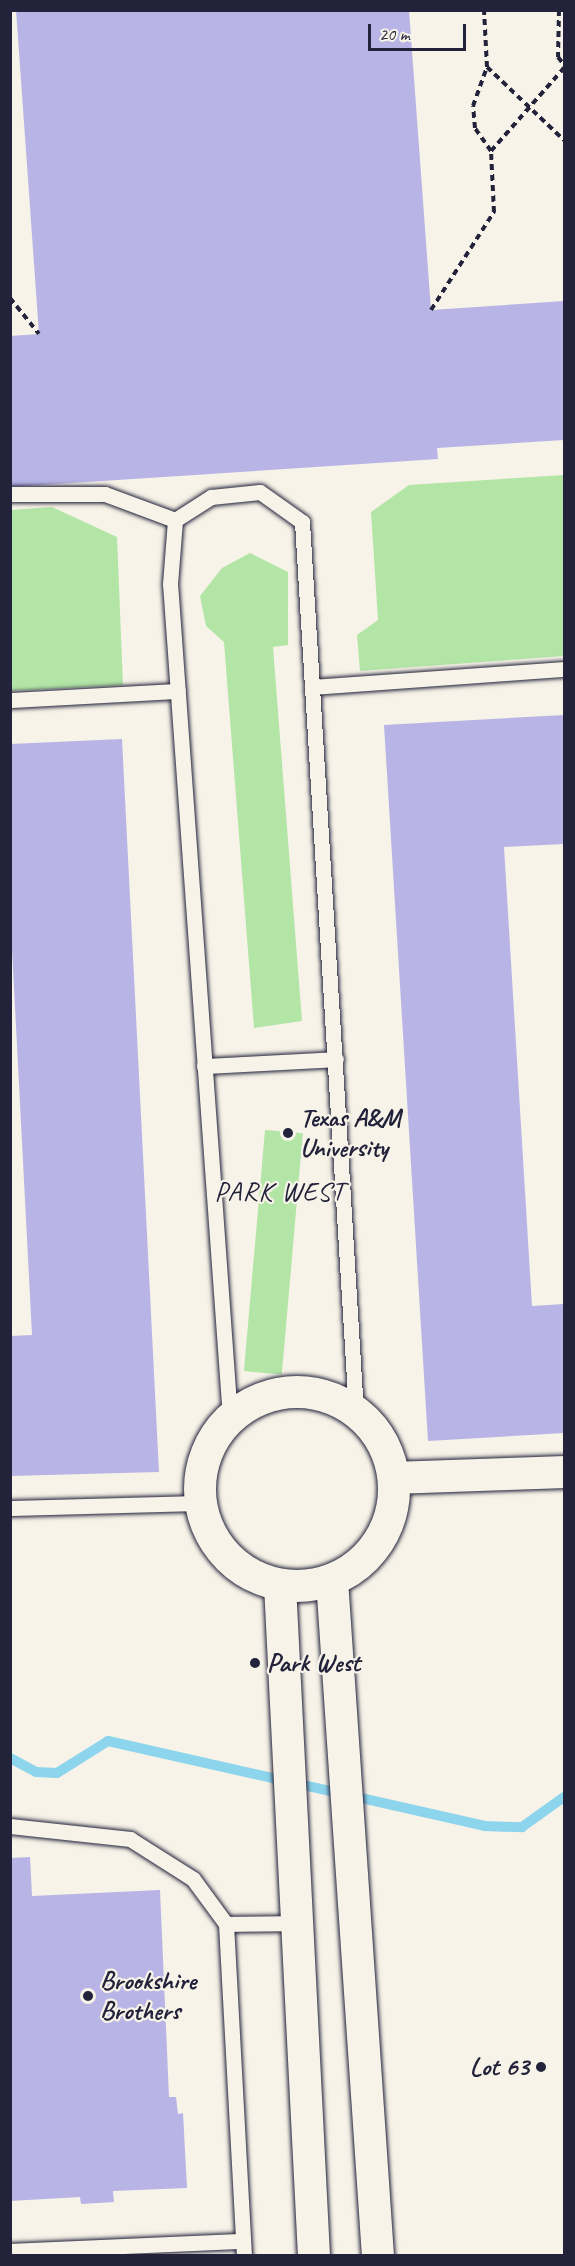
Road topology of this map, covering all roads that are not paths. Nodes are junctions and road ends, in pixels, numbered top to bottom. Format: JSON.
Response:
{"nodes":[{"id":1,"x":10,"y":494,"type":"edge"},
{"id":2,"x":175,"y":520,"type":"junction"},
{"id":3,"x":564,"y":669,"type":"edge"},
{"id":4,"x":312,"y":687,"type":"junction"},
{"id":5,"x":178,"y":691,"type":"junction"},
{"id":6,"x":10,"y":700,"type":"edge"},
{"id":7,"x":336,"y":1059,"type":"junction"},
{"id":8,"x":204,"y":1066,"type":"junction"},
{"id":9,"x":356,"y":1412,"type":"junction"},
{"id":10,"x":230,"y":1418,"type":"junction"},
{"id":11,"x":564,"y":1472,"type":"edge"},
{"id":12,"x":394,"y":1478,"type":"junction"},
{"id":13,"x":200,"y":1503,"type":"junction"},
{"id":14,"x":10,"y":1508,"type":"edge"},
{"id":15,"x":332,"y":1580,"type":"junction"},
{"id":16,"x":280,"y":1585,"type":"junction"},
{"id":17,"x":10,"y":1826,"type":"edge"},
{"id":18,"x":297,"y":1923,"type":"junction"},
{"id":19,"x":226,"y":1924,"type":"junction"},
{"id":20,"x":243,"y":2248,"type":"edge"},
{"id":21,"x":10,"y":2251,"type":"edge"},
{"id":22,"x":157,"y":2251,"type":"edge"},
{"id":23,"x":314,"y":2256,"type":"edge"},
{"id":24,"x":378,"y":2256,"type":"edge"}],
"edges":[{"from":1,"to":2,"type":"lane"},
{"from":2,"to":4,"type":"lane"},
{"from":2,"to":5,"type":"lane"},
{"from":3,"to":4,"type":"lane"},
{"from":4,"to":7,"type":"lane"},
{"from":5,"to":6,"type":"lane"},
{"from":5,"to":8,"type":"lane"},
{"from":7,"to":8,"type":"lane"},
{"from":7,"to":9,"type":"lane"},
{"from":8,"to":10,"type":"lane"},
{"from":9,"to":10,"type":"street"},
{"from":9,"to":12,"type":"street"},
{"from":10,"to":13,"type":"street"},
{"from":11,"to":12,"type":"street"},
{"from":12,"to":15,"type":"street"},
{"from":13,"to":14,"type":"lane"},
{"from":13,"to":16,"type":"street"},
{"from":15,"to":16,"type":"street"},
{"from":15,"to":24,"type":"street"},
{"from":16,"to":18,"type":"street"},
{"from":17,"to":19,"type":"lane"},
{"from":18,"to":19,"type":"lane"},
{"from":18,"to":23,"type":"street"},
{"from":19,"to":20,"type":"lane"},
{"from":20,"to":22,"type":"lane"},
{"from":21,"to":22,"type":"lane"}]}
